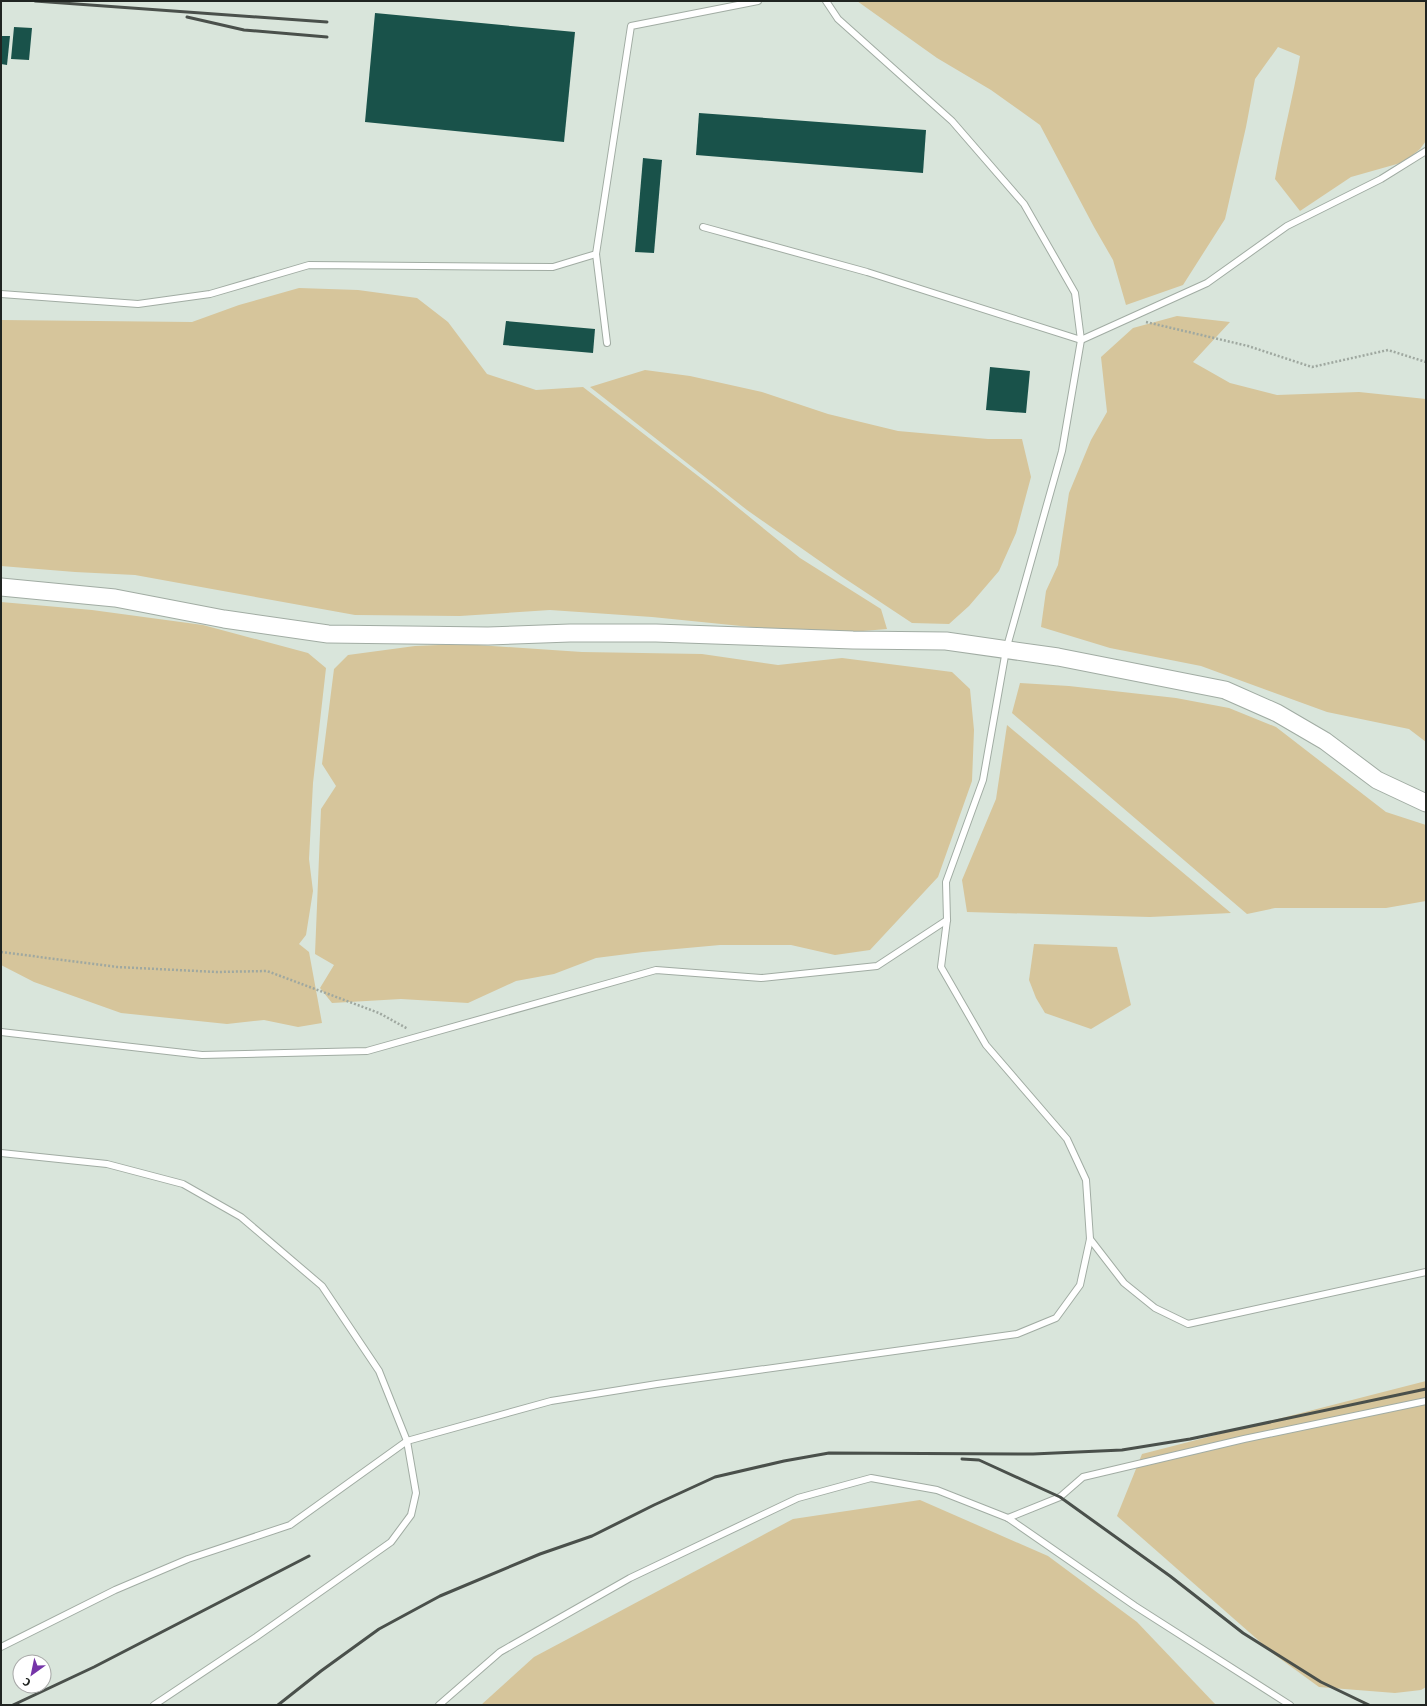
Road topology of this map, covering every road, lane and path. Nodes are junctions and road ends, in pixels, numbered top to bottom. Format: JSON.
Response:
{"nodes":[{"id":1,"x":758,"y":1,"type":"edge"},
{"id":2,"x":826,"y":1,"type":"edge"},
{"id":3,"x":1426,"y":151,"type":"edge"},
{"id":4,"x":703,"y":227,"type":"dead end"},
{"id":5,"x":596,"y":254,"type":"junction"},
{"id":6,"x":1,"y":294,"type":"edge"},
{"id":7,"x":1128,"y":318,"type":"junction"},
{"id":8,"x":1081,"y":340,"type":"junction"},
{"id":9,"x":607,"y":343,"type":"dead end"},
{"id":10,"x":1426,"y":362,"type":"edge"},
{"id":11,"x":1,"y":587,"type":"edge"},
{"id":12,"x":1006,"y":650,"type":"junction"},
{"id":13,"x":1426,"y":803,"type":"edge"},
{"id":14,"x":947,"y":920,"type":"junction"},
{"id":15,"x":1,"y":952,"type":"edge"},
{"id":16,"x":1,"y":1032,"type":"edge"},
{"id":17,"x":420,"y":1036,"type":"junction"},
{"id":18,"x":1,"y":1153,"type":"edge"},
{"id":19,"x":1090,"y":1239,"type":"junction"},
{"id":20,"x":1426,"y":1272,"type":"edge"},
{"id":21,"x":1426,"y":1400,"type":"edge"},
{"id":22,"x":407,"y":1441,"type":"junction"},
{"id":23,"x":1008,"y":1518,"type":"junction"},
{"id":24,"x":1,"y":1647,"type":"edge"},
{"id":25,"x":154,"y":1705,"type":"edge"},
{"id":26,"x":439,"y":1705,"type":"edge"},
{"id":27,"x":1290,"y":1705,"type":"edge"}],
"edges":[{"from":1,"to":5,"type":"lane"},
{"from":2,"to":8,"type":"lane"},
{"from":3,"to":7,"type":"lane"},
{"from":4,"to":8,"type":"lane"},
{"from":5,"to":6,"type":"lane"},
{"from":5,"to":9,"type":"lane"},
{"from":7,"to":8,"type":"lane"},
{"from":7,"to":10,"type":"path"},
{"from":8,"to":12,"type":"lane"},
{"from":11,"to":12,"type":"street"},
{"from":12,"to":13,"type":"street"},
{"from":12,"to":14,"type":"lane"},
{"from":14,"to":17,"type":"lane"},
{"from":14,"to":19,"type":"lane"},
{"from":15,"to":17,"type":"path"},
{"from":16,"to":17,"type":"lane"},
{"from":18,"to":22,"type":"lane"},
{"from":19,"to":20,"type":"lane"},
{"from":19,"to":22,"type":"lane"},
{"from":21,"to":23,"type":"lane"},
{"from":22,"to":24,"type":"lane"},
{"from":22,"to":25,"type":"lane"},
{"from":23,"to":26,"type":"lane"},
{"from":23,"to":27,"type":"lane"}]}
